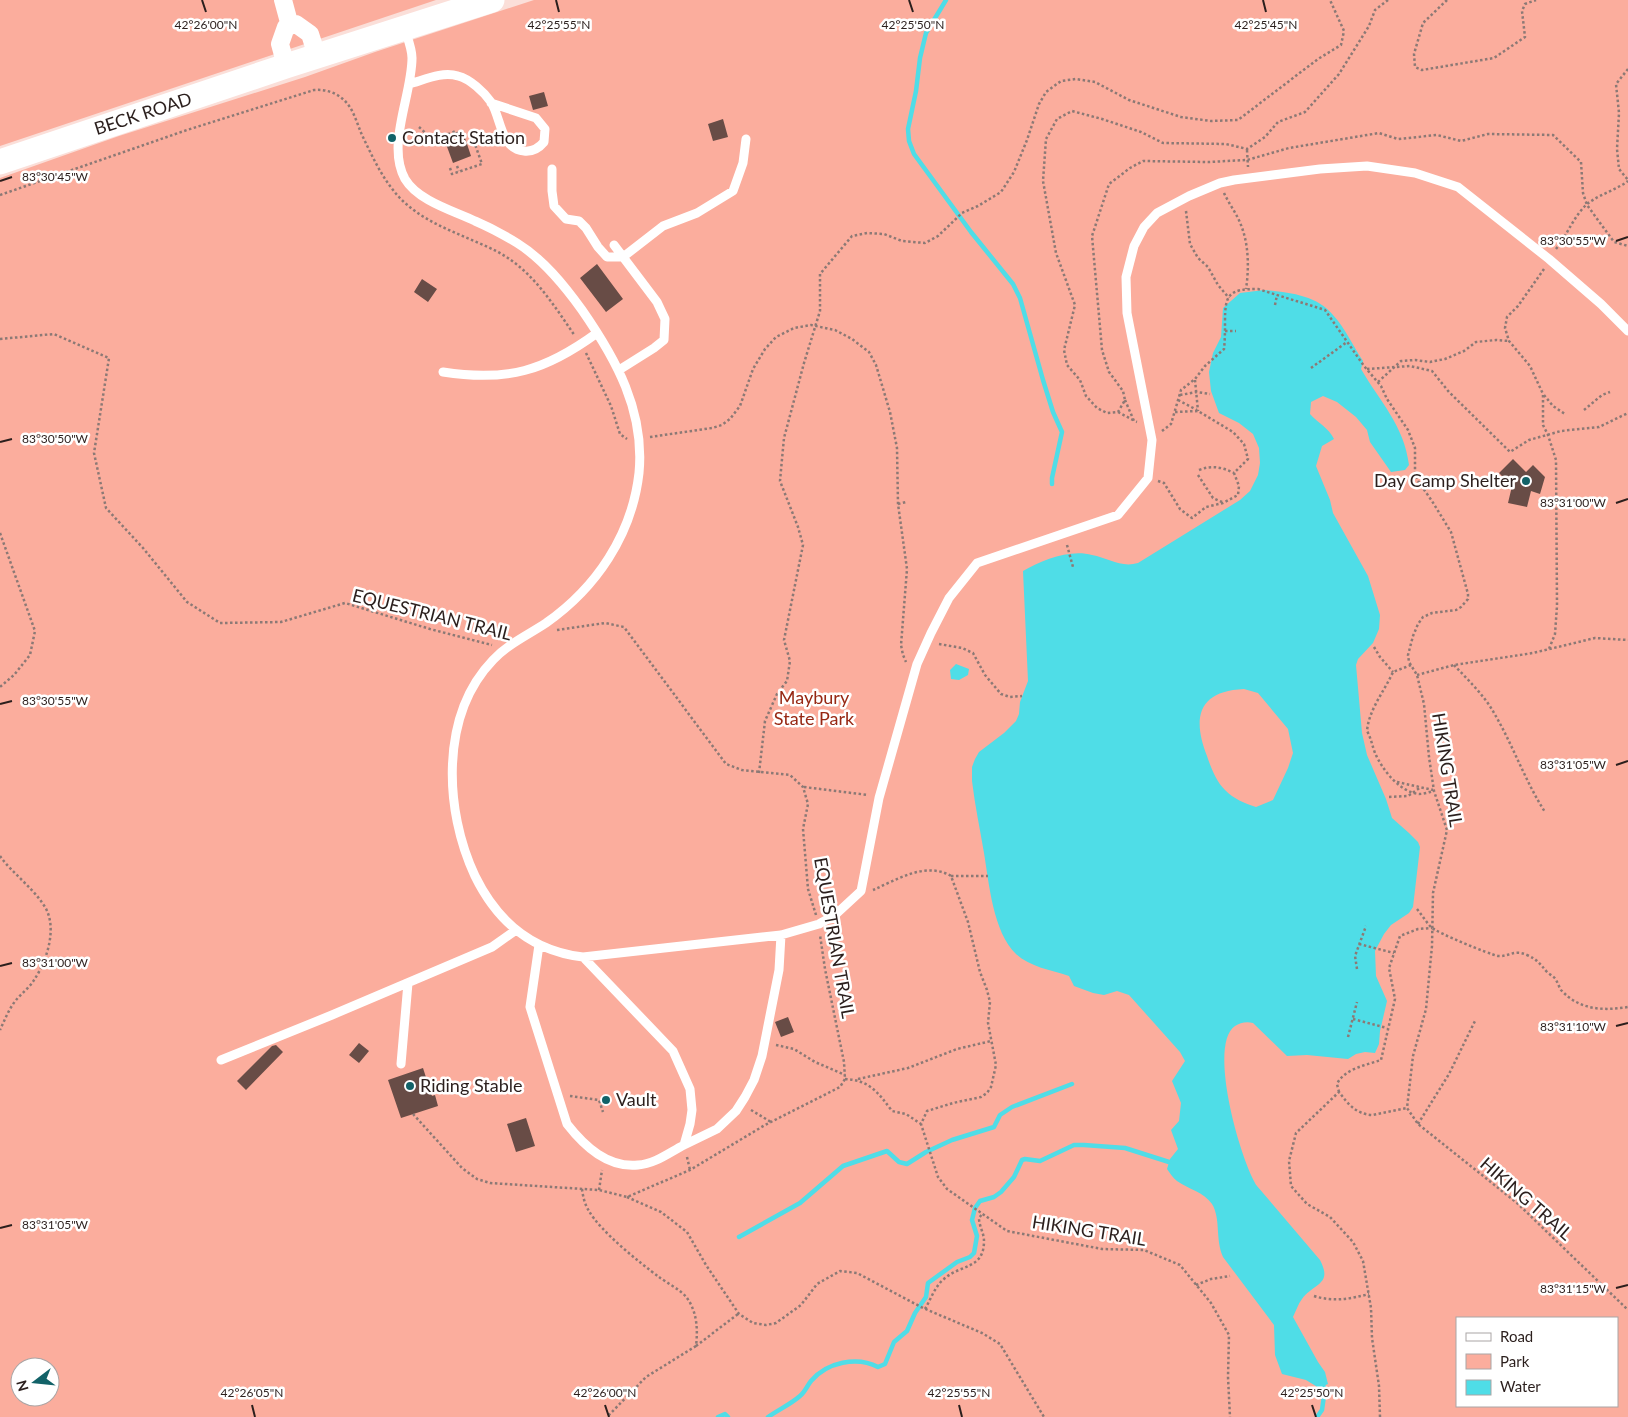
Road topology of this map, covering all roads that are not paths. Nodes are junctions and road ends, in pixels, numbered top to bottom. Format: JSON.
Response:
{"nodes":[{"id":1,"x":492,"y":0,"type":"edge"},
{"id":2,"x":288,"y":10,"type":"edge"},
{"id":3,"x":405,"y":28,"type":"junction"},
{"id":4,"x":317,"y":56,"type":"junction"},
{"id":5,"x":286,"y":66,"type":"junction"},
{"id":6,"x":409,"y":84,"type":"junction"},
{"id":7,"x":491,"y":103,"type":"junction"},
{"id":8,"x":746,"y":139,"type":"dead end"},
{"id":9,"x":0,"y":162,"type":"edge"},
{"id":10,"x":552,"y":169,"type":"dead end"},
{"id":11,"x":614,"y":245,"type":"dead end"},
{"id":12,"x":623,"y":257,"type":"junction"},
{"id":13,"x":1628,"y":331,"type":"edge"},
{"id":14,"x":597,"y":333,"type":"junction"},
{"id":15,"x":619,"y":370,"type":"junction"},
{"id":16,"x":443,"y":372,"type":"dead end"},
{"id":17,"x":516,"y":930,"type":"junction"},
{"id":18,"x":781,"y":935,"type":"junction"},
{"id":19,"x":539,"y":945,"type":"junction"},
{"id":20,"x":583,"y":957,"type":"junction"},
{"id":21,"x":408,"y":983,"type":"junction"},
{"id":22,"x":221,"y":1060,"type":"dead end"},
{"id":23,"x":401,"y":1064,"type":"dead end"},
{"id":24,"x":684,"y":1145,"type":"junction"}],
"edges":[{"from":1,"to":3,"type":"main road","name":"BECK ROAD"},
{"from":2,"to":4,"type":"street"},
{"from":2,"to":5,"type":"street"},
{"from":3,"to":4,"type":"main road","name":"BECK ROAD"},
{"from":3,"to":6,"type":"lane"},
{"from":4,"to":5,"type":"main road","name":"BECK ROAD"},
{"from":5,"to":9,"type":"main road","name":"BECK ROAD"},
{"from":6,"to":7,"type":"lane"},
{"from":6,"to":14,"type":"lane"},
{"from":7,"to":7,"type":"lane"},
{"from":8,"to":12,"type":"lane"},
{"from":10,"to":12,"type":"lane"},
{"from":11,"to":12,"type":"lane"},
{"from":12,"to":15,"type":"lane"},
{"from":13,"to":18,"type":"lane"},
{"from":14,"to":15,"type":"lane"},
{"from":14,"to":16,"type":"lane"},
{"from":15,"to":17,"type":"lane"},
{"from":17,"to":19,"type":"lane"},
{"from":17,"to":21,"type":"lane"},
{"from":18,"to":20,"type":"lane"},
{"from":18,"to":24,"type":"lane"},
{"from":19,"to":20,"type":"lane"},
{"from":19,"to":24,"type":"lane"},
{"from":20,"to":24,"type":"lane"},
{"from":21,"to":22,"type":"lane"},
{"from":21,"to":23,"type":"lane"}]}
